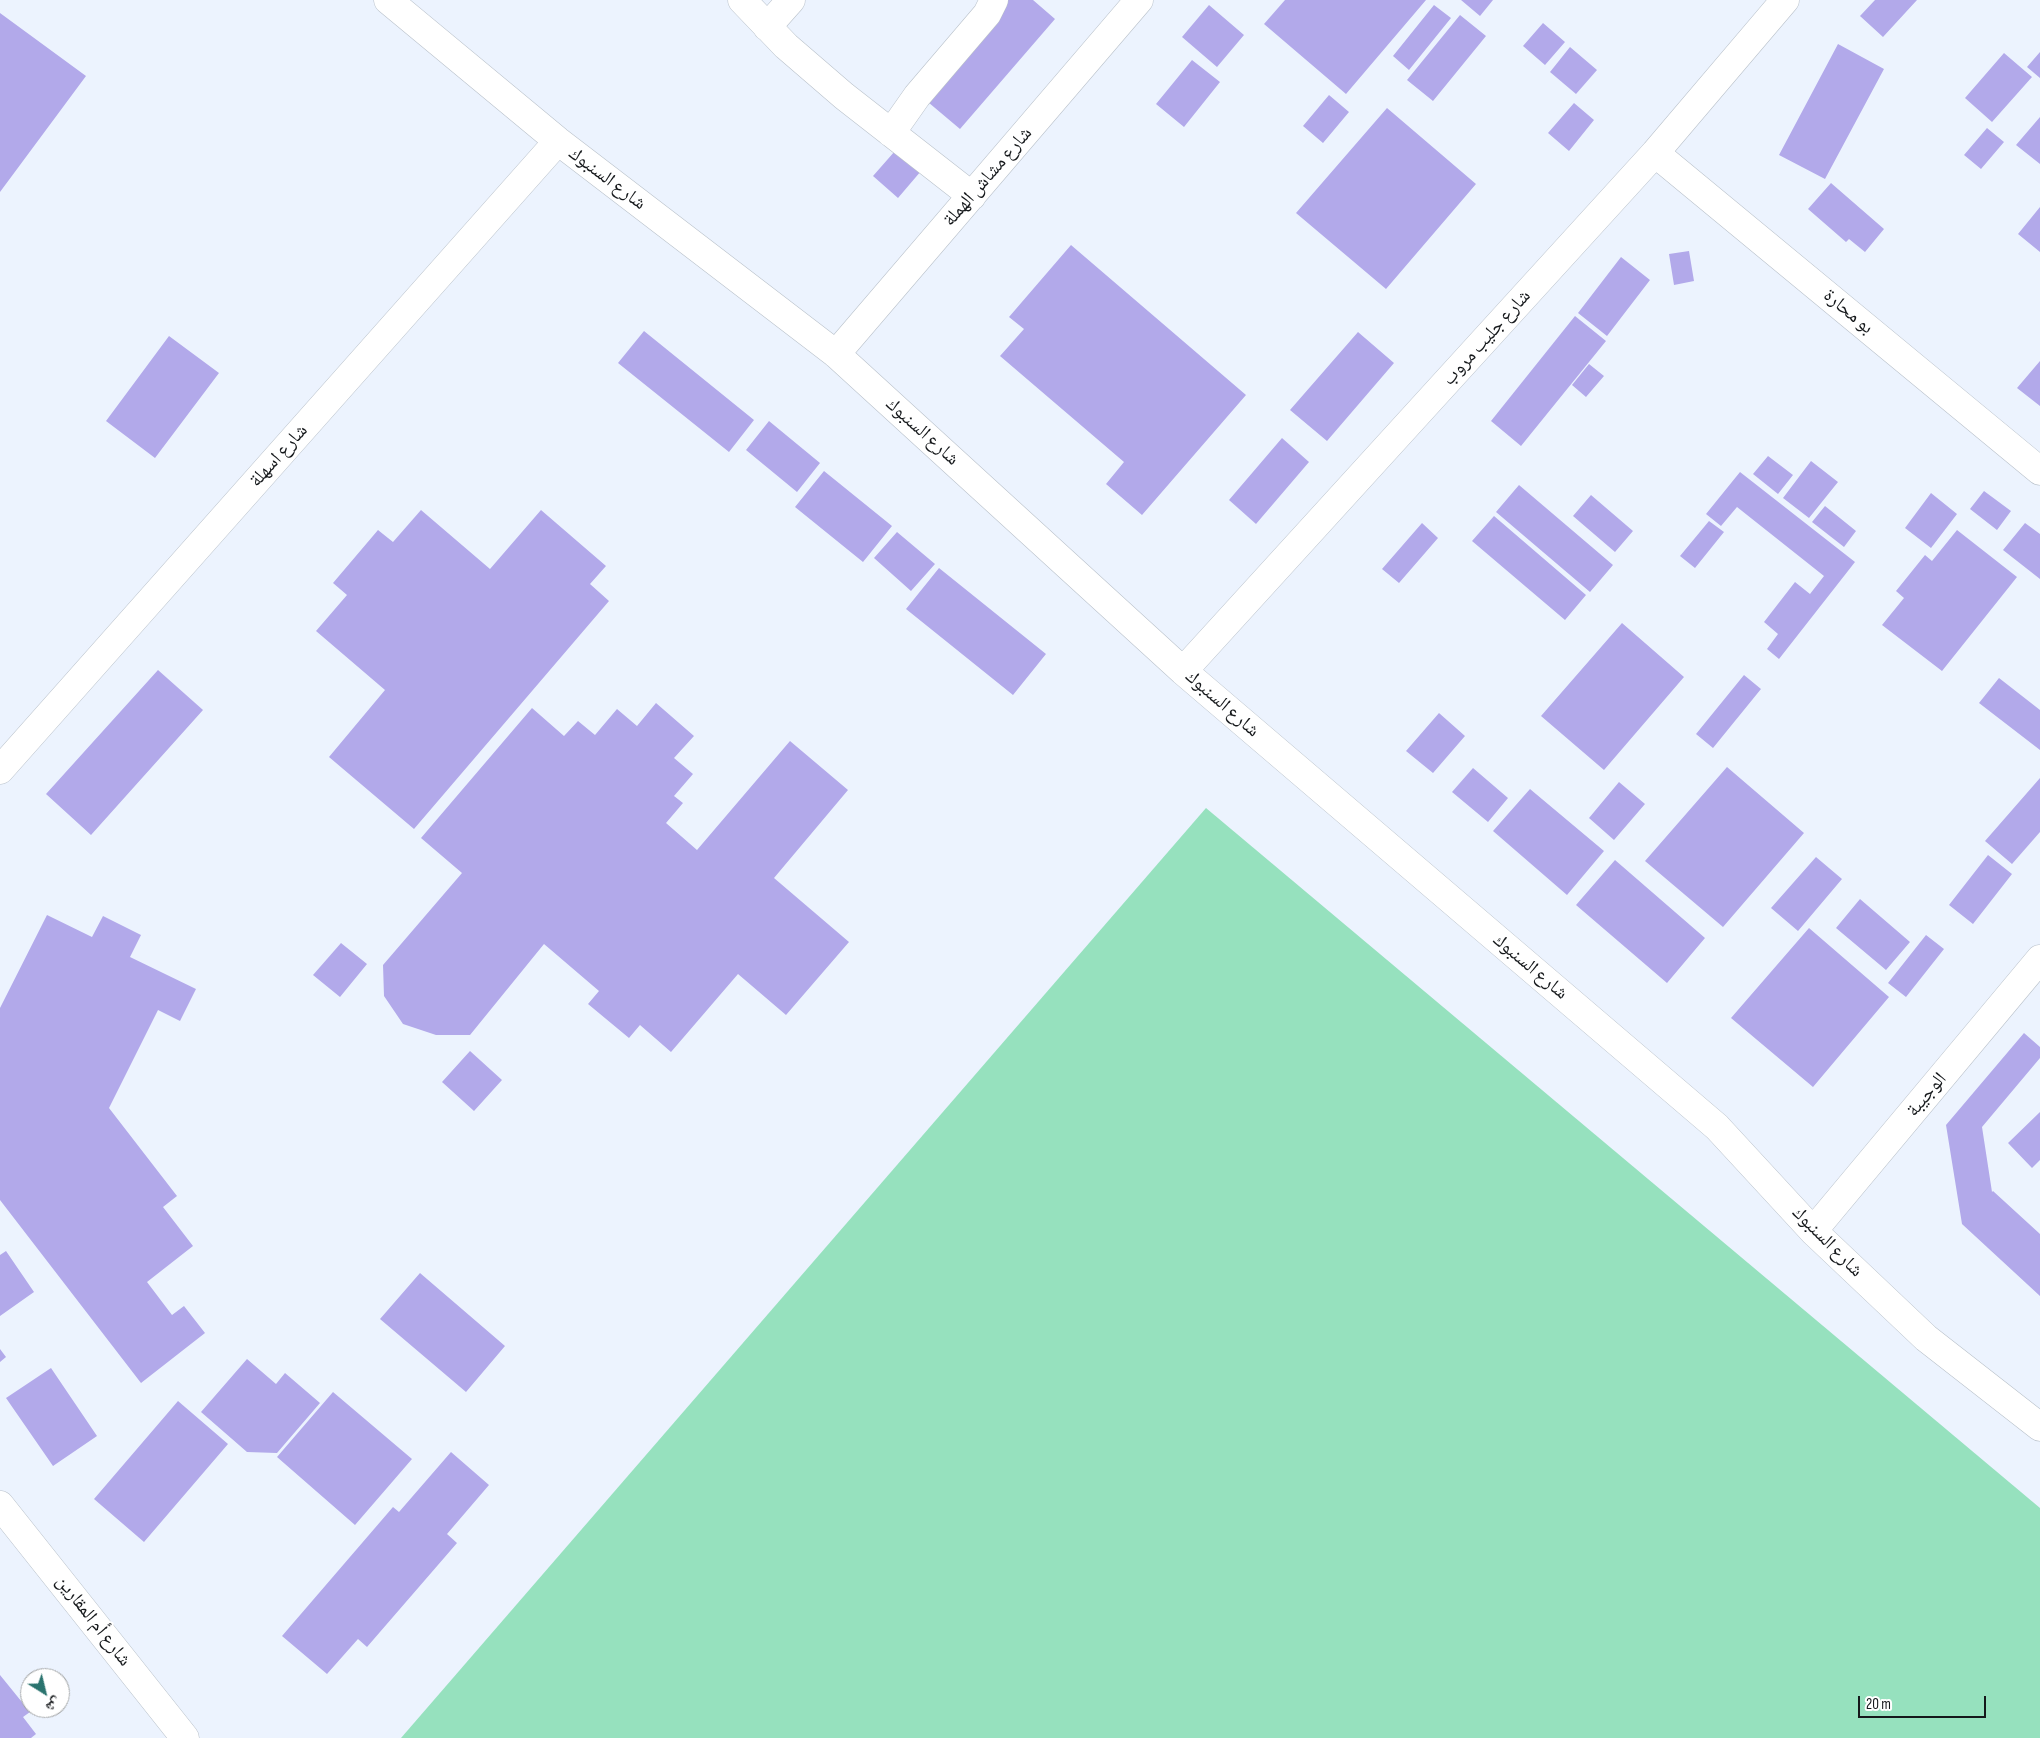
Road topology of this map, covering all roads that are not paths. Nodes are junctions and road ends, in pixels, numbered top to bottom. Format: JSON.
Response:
{"nodes":[{"id":1,"x":388,"y":0,"type":"edge"},
{"id":2,"x":742,"y":0,"type":"edge"},
{"id":3,"x":791,"y":0,"type":"edge"},
{"id":4,"x":994,"y":0,"type":"edge"},
{"id":5,"x":1139,"y":0,"type":"edge"},
{"id":6,"x":1785,"y":0,"type":"edge"},
{"id":7,"x":767,"y":27,"type":"junction"},
{"id":8,"x":891,"y":133,"type":"junction"},
{"id":9,"x":558,"y":141,"type":"junction"},
{"id":10,"x":1655,"y":154,"type":"junction"},
{"id":11,"x":972,"y":196,"type":"junction"},
{"id":12,"x":836,"y":354,"type":"junction"},
{"id":13,"x":2040,"y":471,"type":"edge"},
{"id":14,"x":1183,"y":671,"type":"junction"},
{"id":15,"x":0,"y":770,"type":"edge"},
{"id":16,"x":2040,"y":959,"type":"edge"},
{"id":17,"x":1814,"y":1231,"type":"junction"},
{"id":18,"x":2040,"y":1427,"type":"edge"},
{"id":19,"x":0,"y":1505,"type":"edge"},
{"id":20,"x":186,"y":1738,"type":"edge"}],
"edges":[{"from":1,"to":9,"type":"street","name":"شارع السنبوك"},
{"from":2,"to":7,"type":"street"},
{"from":3,"to":7,"type":"street"},
{"from":4,"to":8,"type":"street"},
{"from":5,"to":11,"type":"street","name":"شارع مشاش الهملة"},
{"from":6,"to":10,"type":"street","name":"شارع جليب مروب"},
{"from":7,"to":8,"type":"street"},
{"from":8,"to":11,"type":"street"},
{"from":9,"to":12,"type":"street","name":"شارع السنبوك"},
{"from":9,"to":15,"type":"street","name":"شارع اسهلة"},
{"from":10,"to":13,"type":"street","name":"بو محارة"},
{"from":10,"to":14,"type":"street","name":"شارع جليب مروب"},
{"from":11,"to":12,"type":"street","name":"شارع مشاش الهملة"},
{"from":12,"to":14,"type":"street","name":"شارع السنبوك"},
{"from":14,"to":17,"type":"street","name":"شارع السنبوك"},
{"from":16,"to":17,"type":"street","name":"الوجيبة"},
{"from":17,"to":18,"type":"street","name":"شارع السنبوك"},
{"from":19,"to":20,"type":"street","name":"شارع أم المقارين"}]}
